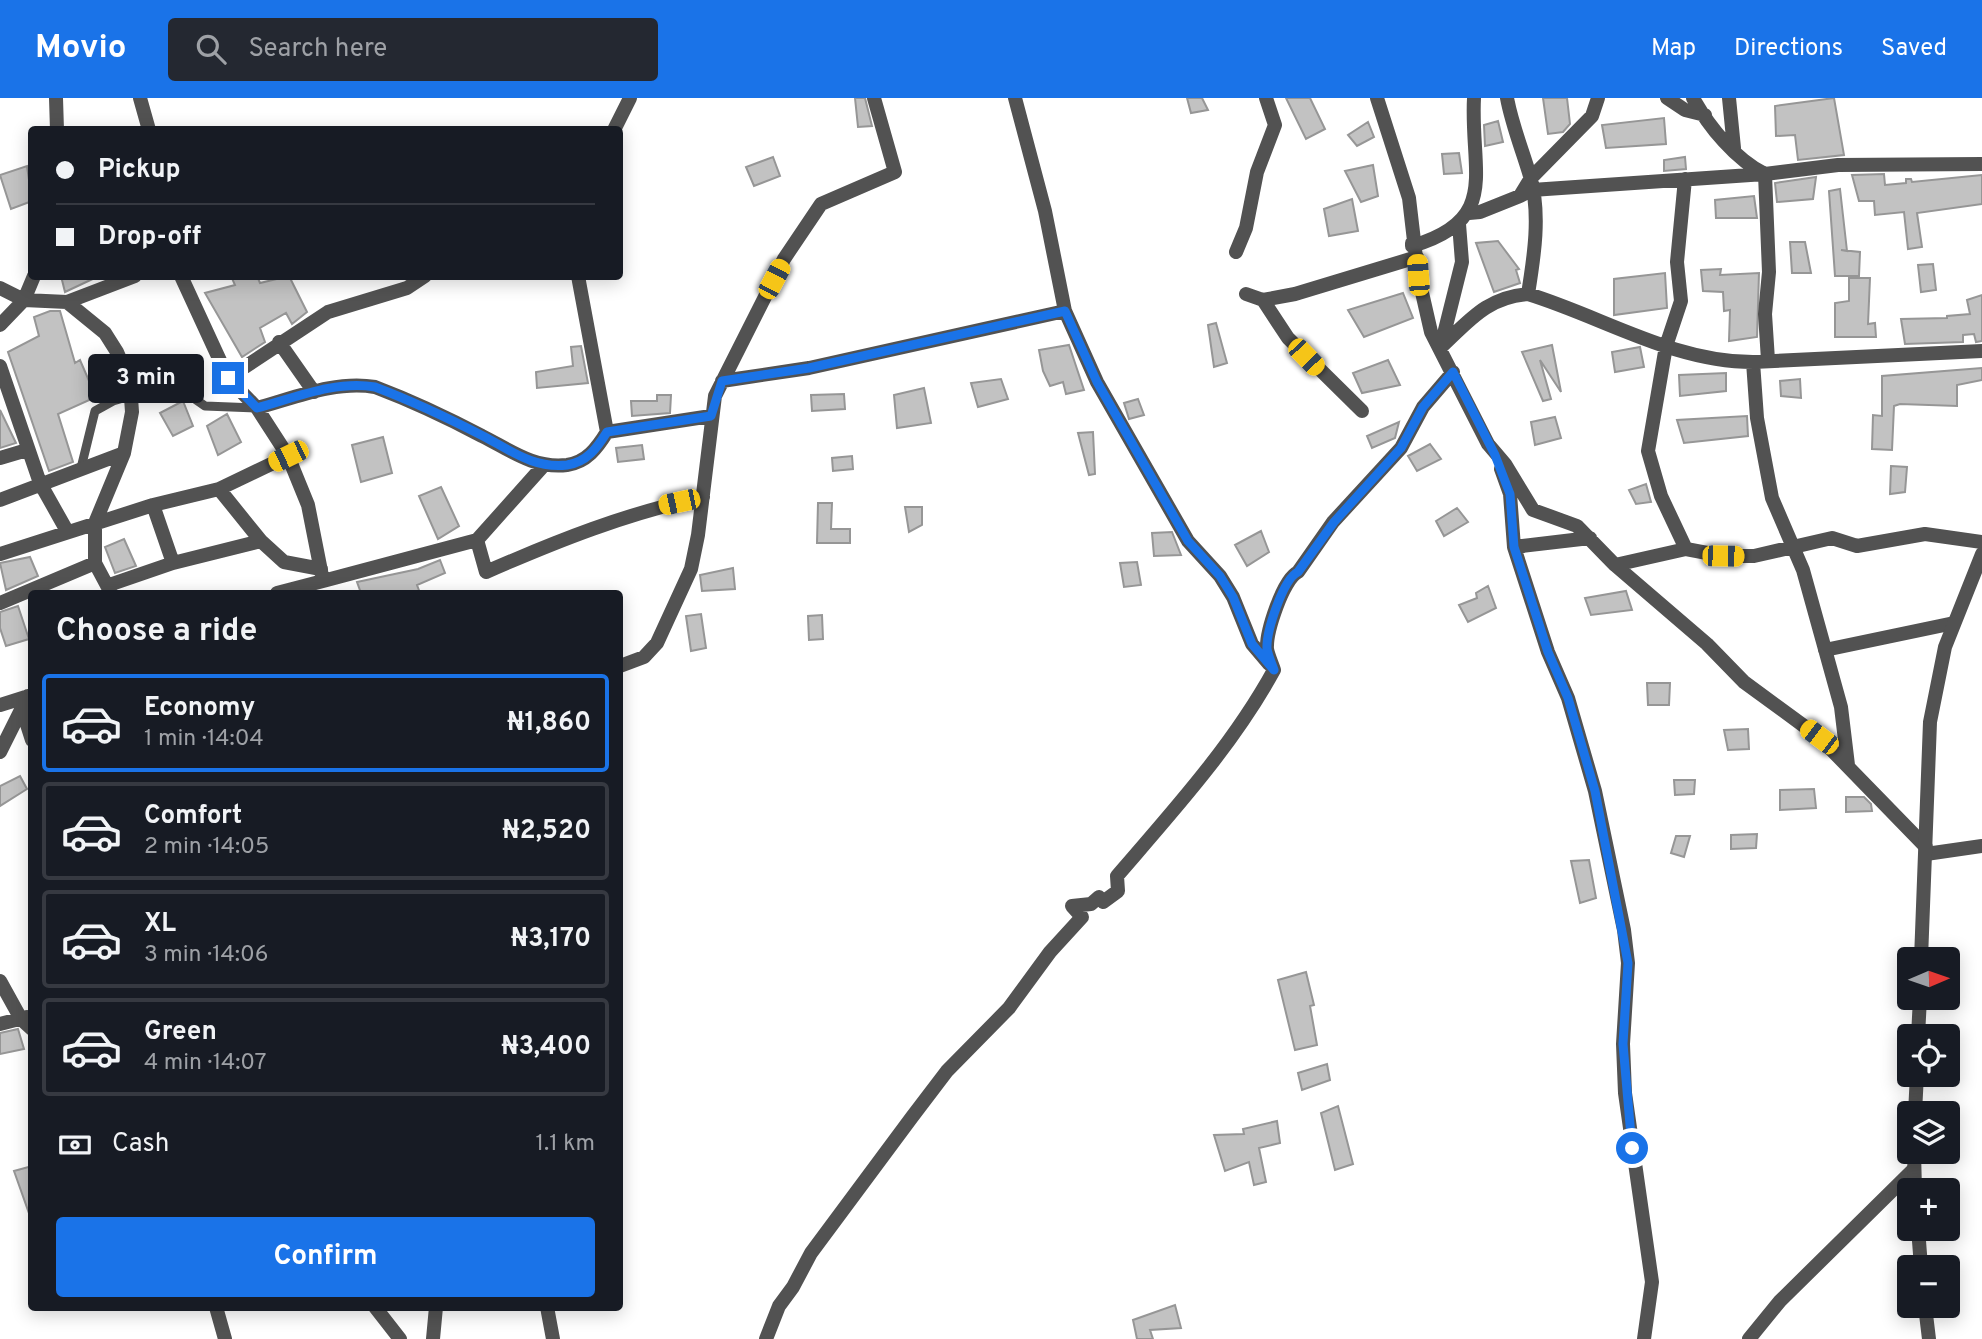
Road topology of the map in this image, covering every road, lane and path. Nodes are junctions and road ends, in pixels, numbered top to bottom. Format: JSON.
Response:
{"nodes":[{"id":1,"x":140,"y":98,"type":"edge"},
{"id":2,"x":630,"y":98,"type":"edge"},
{"id":3,"x":874,"y":98,"type":"edge"},
{"id":4,"x":1015,"y":98,"type":"edge"},
{"id":5,"x":1266,"y":98,"type":"edge"},
{"id":6,"x":1377,"y":98,"type":"edge"},
{"id":7,"x":1474,"y":98,"type":"edge"},
{"id":8,"x":1507,"y":98,"type":"edge"},
{"id":9,"x":1598,"y":98,"type":"edge"},
{"id":10,"x":1667,"y":98,"type":"edge"},
{"id":11,"x":1693,"y":98,"type":"edge"},
{"id":12,"x":1732,"y":100,"type":"edge"},
{"id":13,"x":59,"y":101,"type":"edge"},
{"id":14,"x":1705,"y":115,"type":"junction"},
{"id":15,"x":57,"y":126,"type":"edge"},
{"id":16,"x":148,"y":126,"type":"edge"},
{"id":17,"x":616,"y":126,"type":"edge"},
{"id":18,"x":1734,"y":148,"type":"junction"},
{"id":19,"x":1982,"y":164,"type":"edge"},
{"id":20,"x":1765,"y":174,"type":"junction"},
{"id":21,"x":1685,"y":179,"type":"junction"},
{"id":22,"x":1528,"y":188,"type":"junction"},
{"id":23,"x":1464,"y":219,"type":"junction"},
{"id":24,"x":1415,"y":244,"type":"junction"},
{"id":25,"x":1236,"y":252,"type":"dead end"},
{"id":26,"x":32,"y":280,"type":"edge"},
{"id":27,"x":125,"y":280,"type":"edge"},
{"id":28,"x":183,"y":280,"type":"edge"},
{"id":29,"x":419,"y":280,"type":"edge"},
{"id":30,"x":579,"y":280,"type":"edge"},
{"id":31,"x":0,"y":288,"type":"edge"},
{"id":32,"x":1247,"y":294,"type":"dead end"},
{"id":33,"x":1528,"y":294,"type":"junction"},
{"id":34,"x":24,"y":300,"type":"junction"},
{"id":35,"x":1264,"y":300,"type":"junction"},
{"id":36,"x":67,"y":303,"type":"junction"},
{"id":37,"x":1065,"y":311,"type":"junction"},
{"id":38,"x":0,"y":325,"type":"edge"},
{"id":39,"x":279,"y":342,"type":"junction"},
{"id":40,"x":1666,"y":346,"type":"junction"},
{"id":41,"x":1441,"y":347,"type":"junction"},
{"id":42,"x":1982,"y":351,"type":"edge"},
{"id":43,"x":1760,"y":361,"type":"junction"},
{"id":44,"x":0,"y":366,"type":"edge"},
{"id":45,"x":1453,"y":372,"type":"junction"},
{"id":46,"x":228,"y":378,"type":"junction"},
{"id":47,"x":722,"y":381,"type":"junction"},
{"id":48,"x":314,"y":391,"type":"junction"},
{"id":49,"x":133,"y":397,"type":"junction"},
{"id":50,"x":257,"y":408,"type":"junction"},
{"id":51,"x":1362,"y":411,"type":"dead end"},
{"id":52,"x":711,"y":416,"type":"junction"},
{"id":53,"x":607,"y":432,"type":"junction"},
{"id":54,"x":27,"y":450,"type":"junction"},
{"id":55,"x":124,"y":453,"type":"junction"},
{"id":56,"x":1495,"y":455,"type":"junction"},
{"id":57,"x":288,"y":456,"type":"junction"},
{"id":58,"x":0,"y":458,"type":"edge"},
{"id":59,"x":544,"y":465,"type":"junction"},
{"id":60,"x":81,"y":468,"type":"junction"},
{"id":61,"x":40,"y":483,"type":"junction"},
{"id":62,"x":219,"y":489,"type":"junction"},
{"id":63,"x":703,"y":497,"type":"junction"},
{"id":64,"x":0,"y":500,"type":"edge"},
{"id":65,"x":153,"y":505,"type":"junction"},
{"id":66,"x":95,"y":523,"type":"junction"},
{"id":67,"x":66,"y":531,"type":"junction"},
{"id":68,"x":1590,"y":538,"type":"junction"},
{"id":69,"x":477,"y":540,"type":"junction"},
{"id":70,"x":261,"y":541,"type":"junction"},
{"id":71,"x":1982,"y":542,"type":"edge"},
{"id":72,"x":1514,"y":547,"type":"junction"},
{"id":73,"x":1793,"y":548,"type":"junction"},
{"id":74,"x":1686,"y":549,"type":"junction"},
{"id":75,"x":0,"y":554,"type":"edge"},
{"id":76,"x":1982,"y":554,"type":"edge"},
{"id":77,"x":173,"y":563,"type":"junction"},
{"id":78,"x":95,"y":564,"type":"junction"},
{"id":79,"x":1615,"y":565,"type":"junction"},
{"id":80,"x":322,"y":575,"type":"junction"},
{"id":81,"x":110,"y":589,"type":"edge"},
{"id":82,"x":32,"y":590,"type":"edge"},
{"id":83,"x":284,"y":590,"type":"edge"},
{"id":84,"x":28,"y":592,"type":"edge"},
{"id":85,"x":0,"y":603,"type":"edge"},
{"id":86,"x":1954,"y":623,"type":"junction"},
{"id":87,"x":1825,"y":650,"type":"junction"},
{"id":88,"x":623,"y":665,"type":"edge"},
{"id":89,"x":1274,"y":670,"type":"junction"},
{"id":90,"x":28,"y":697,"type":"edge"},
{"id":91,"x":28,"y":701,"type":"edge"},
{"id":92,"x":0,"y":705,"type":"edge"},
{"id":93,"x":23,"y":712,"type":"junction"},
{"id":94,"x":28,"y":728,"type":"edge"},
{"id":95,"x":0,"y":752,"type":"edge"},
{"id":96,"x":1848,"y":765,"type":"junction"},
{"id":97,"x":1982,"y":846,"type":"edge"},
{"id":98,"x":1964,"y":849,"type":"junction"},
{"id":99,"x":1926,"y":850,"type":"junction"},
{"id":100,"x":1982,"y":854,"type":"edge"},
{"id":101,"x":1922,"y":947,"type":"edge"},
{"id":102,"x":0,"y":981,"type":"edge"},
{"id":103,"x":28,"y":1022,"type":"edge"},
{"id":104,"x":0,"y":1024,"type":"edge"},
{"id":105,"x":1914,"y":1164,"type":"edge"},
{"id":106,"x":1914,"y":1169,"type":"junction"},
{"id":107,"x":1914,"y":1178,"type":"edge"},
{"id":108,"x":217,"y":1311,"type":"edge"},
{"id":109,"x":378,"y":1311,"type":"edge"},
{"id":110,"x":436,"y":1311,"type":"edge"},
{"id":111,"x":548,"y":1311,"type":"edge"},
{"id":112,"x":1926,"y":1318,"type":"edge"},
{"id":113,"x":395,"y":1338,"type":"edge"},
{"id":114,"x":225,"y":1339,"type":"edge"},
{"id":115,"x":433,"y":1339,"type":"edge"},
{"id":116,"x":553,"y":1339,"type":"edge"},
{"id":117,"x":766,"y":1339,"type":"edge"},
{"id":118,"x":1644,"y":1339,"type":"edge"},
{"id":119,"x":1749,"y":1339,"type":"edge"},
{"id":120,"x":1929,"y":1339,"type":"edge"}],
"edges":[{"from":1,"to":16,"type":"street"},
{"from":2,"to":17,"type":"street"},
{"from":3,"to":47,"type":"street"},
{"from":4,"to":37,"type":"street"},
{"from":5,"to":25,"type":"street"},
{"from":6,"to":24,"type":"street"},
{"from":7,"to":23,"type":"street"},
{"from":8,"to":22,"type":"street"},
{"from":9,"to":22,"type":"street"},
{"from":10,"to":14,"type":"street"},
{"from":11,"to":14,"type":"street"},
{"from":12,"to":18,"type":"street"},
{"from":13,"to":15,"type":"street"},
{"from":14,"to":18,"type":"street"},
{"from":18,"to":20,"type":"street"},
{"from":19,"to":20,"type":"street"},
{"from":20,"to":21,"type":"street"},
{"from":20,"to":43,"type":"street"},
{"from":21,"to":22,"type":"street"},
{"from":21,"to":40,"type":"street"},
{"from":22,"to":23,"type":"street"},
{"from":22,"to":33,"type":"street"},
{"from":23,"to":24,"type":"street"},
{"from":23,"to":41,"type":"street"},
{"from":24,"to":35,"type":"street"},
{"from":24,"to":41,"type":"street"},
{"from":26,"to":34,"type":"street"},
{"from":27,"to":36,"type":"street"},
{"from":28,"to":46,"type":"street"},
{"from":29,"to":39,"type":"street"},
{"from":30,"to":53,"type":"street"},
{"from":31,"to":34,"type":"street"},
{"from":32,"to":35,"type":"street"},
{"from":33,"to":40,"type":"street"},
{"from":33,"to":41,"type":"street"},
{"from":34,"to":36,"type":"street"},
{"from":34,"to":38,"type":"street"},
{"from":35,"to":51,"type":"street"},
{"from":36,"to":49,"type":"street"},
{"from":37,"to":47,"type":"street"},
{"from":37,"to":89,"type":"street"},
{"from":39,"to":46,"type":"street"},
{"from":39,"to":48,"type":"street"},
{"from":40,"to":43,"type":"street"},
{"from":40,"to":74,"type":"street"},
{"from":41,"to":45,"type":"street"},
{"from":42,"to":43,"type":"street"},
{"from":43,"to":73,"type":"street"},
{"from":44,"to":54,"type":"street"},
{"from":45,"to":56,"type":"street"},
{"from":45,"to":89,"type":"street"},
{"from":46,"to":50,"type":"street"},
{"from":47,"to":52,"type":"street"},
{"from":48,"to":50,"type":"street"},
{"from":48,"to":59,"type":"street"},
{"from":49,"to":50,"type":"lane"},
{"from":49,"to":55,"type":"street"},
{"from":49,"to":60,"type":"lane"},
{"from":50,"to":57,"type":"street"},
{"from":52,"to":53,"type":"street"},
{"from":52,"to":63,"type":"street"},
{"from":53,"to":59,"type":"street"},
{"from":54,"to":58,"type":"street"},
{"from":54,"to":61,"type":"street"},
{"from":55,"to":60,"type":"street"},
{"from":55,"to":66,"type":"street"},
{"from":56,"to":68,"type":"street"},
{"from":56,"to":72,"type":"street"},
{"from":57,"to":62,"type":"street"},
{"from":57,"to":80,"type":"street"},
{"from":59,"to":69,"type":"street"},
{"from":60,"to":61,"type":"street"},
{"from":61,"to":64,"type":"street"},
{"from":61,"to":67,"type":"street"},
{"from":62,"to":65,"type":"street"},
{"from":62,"to":70,"type":"street"},
{"from":63,"to":69,"type":"street"},
{"from":63,"to":88,"type":"street"},
{"from":65,"to":66,"type":"street"},
{"from":65,"to":77,"type":"street"},
{"from":66,"to":67,"type":"street"},
{"from":66,"to":78,"type":"street"},
{"from":67,"to":75,"type":"street"},
{"from":68,"to":72,"type":"street"},
{"from":68,"to":79,"type":"street"},
{"from":69,"to":80,"type":"street"},
{"from":70,"to":77,"type":"street"},
{"from":70,"to":80,"type":"street"},
{"from":71,"to":73,"type":"street"},
{"from":72,"to":118,"type":"street"},
{"from":73,"to":74,"type":"street"},
{"from":73,"to":87,"type":"street"},
{"from":74,"to":79,"type":"street"},
{"from":76,"to":86,"type":"street"},
{"from":77,"to":81,"type":"street"},
{"from":78,"to":81,"type":"street"},
{"from":78,"to":82,"type":"street"},
{"from":79,"to":96,"type":"street"},
{"from":80,"to":83,"type":"street"},
{"from":84,"to":85,"type":"street"},
{"from":86,"to":87,"type":"street"},
{"from":86,"to":99,"type":"street"},
{"from":87,"to":96,"type":"street"},
{"from":89,"to":117,"type":"street"},
{"from":90,"to":92,"type":"street"},
{"from":91,"to":93,"type":"street"},
{"from":93,"to":94,"type":"street"},
{"from":93,"to":95,"type":"street"},
{"from":96,"to":99,"type":"street"},
{"from":97,"to":98,"type":"street"},
{"from":98,"to":99,"type":"street"},
{"from":98,"to":100,"type":"street"},
{"from":99,"to":101,"type":"street"},
{"from":102,"to":103,"type":"street"},
{"from":103,"to":104,"type":"street"},
{"from":105,"to":106,"type":"street"},
{"from":106,"to":107,"type":"street"},
{"from":106,"to":119,"type":"street"},
{"from":108,"to":114,"type":"street"},
{"from":109,"to":113,"type":"street"},
{"from":110,"to":115,"type":"street"},
{"from":111,"to":116,"type":"street"},
{"from":112,"to":120,"type":"street"}]}
